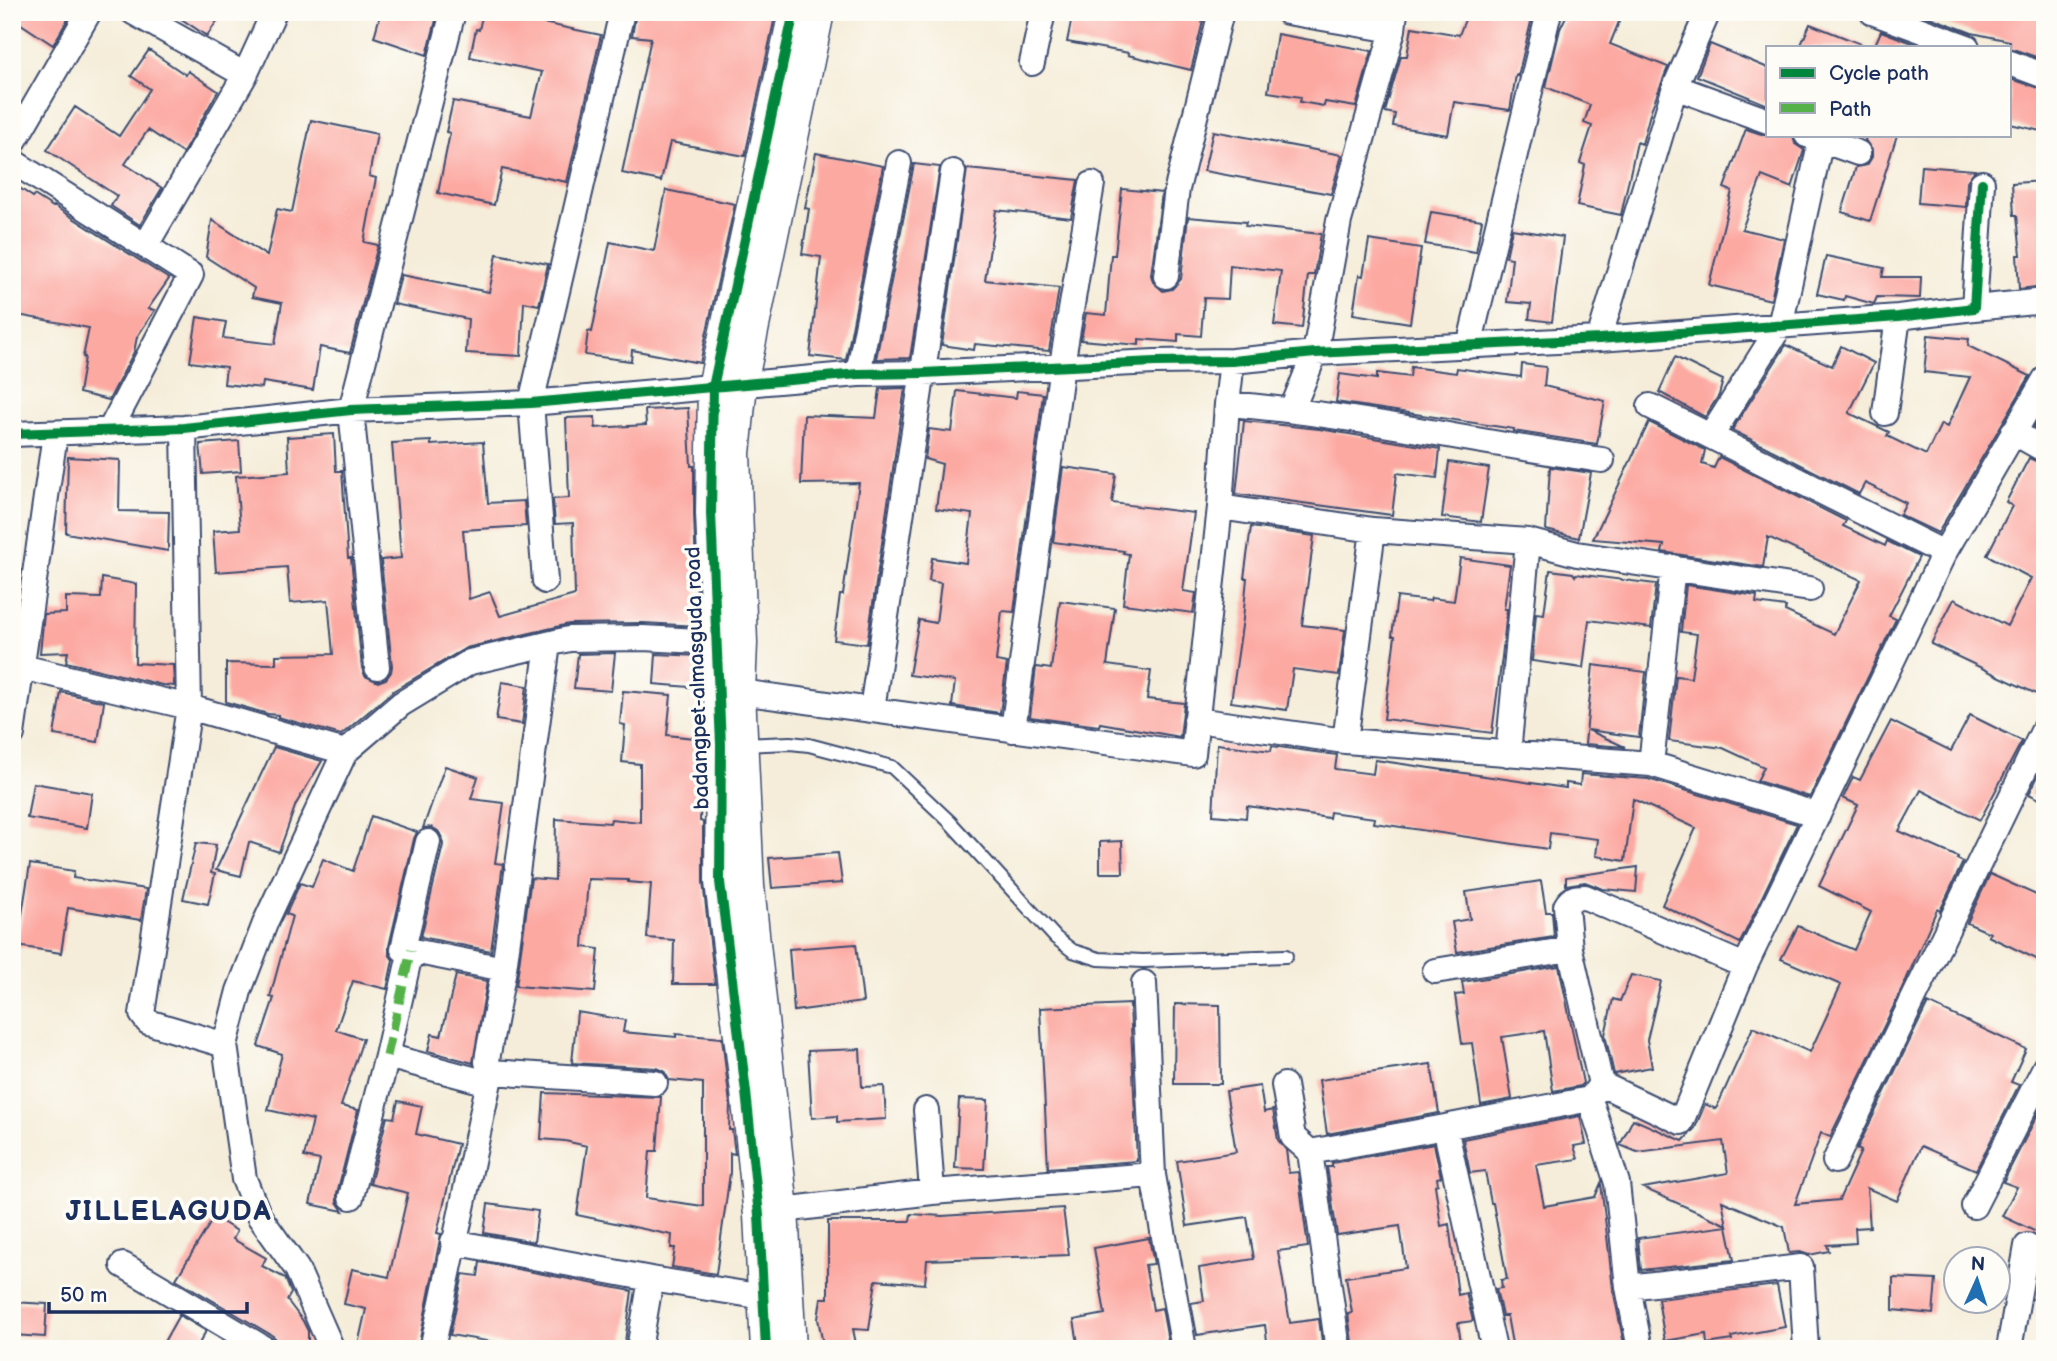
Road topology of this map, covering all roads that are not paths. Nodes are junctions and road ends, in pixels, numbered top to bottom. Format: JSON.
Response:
{"nodes":[{"id":1,"x":89,"y":12,"type":"edge"},
{"id":2,"x":133,"y":12,"type":"edge"},
{"id":3,"x":274,"y":12,"type":"edge"},
{"id":4,"x":453,"y":12,"type":"edge"},
{"id":5,"x":622,"y":12,"type":"edge"},
{"id":6,"x":794,"y":12,"type":"edge"},
{"id":7,"x":819,"y":12,"type":"edge"},
{"id":8,"x":1042,"y":12,"type":"edge"},
{"id":9,"x":1221,"y":12,"type":"edge"},
{"id":10,"x":1287,"y":12,"type":"edge"},
{"id":11,"x":1549,"y":12,"type":"edge"},
{"id":12,"x":1708,"y":12,"type":"edge"},
{"id":13,"x":1872,"y":12,"type":"edge"},
{"id":14,"x":1394,"y":21,"type":"edge"},
{"id":15,"x":1964,"y":46,"type":"edge"},
{"id":16,"x":1032,"y":63,"type":"dead end"},
{"id":17,"x":2011,"y":63,"type":"edge"},
{"id":18,"x":245,"y":75,"type":"junction"},
{"id":19,"x":2045,"y":76,"type":"edge"},
{"id":20,"x":1675,"y":87,"type":"junction"},
{"id":21,"x":1766,"y":120,"type":"edge"},
{"id":22,"x":1814,"y":137,"type":"edge"},
{"id":23,"x":12,"y":145,"type":"edge"},
{"id":24,"x":1858,"y":153,"type":"dead end"},
{"id":25,"x":12,"y":160,"type":"edge"},
{"id":26,"x":899,"y":163,"type":"dead end"},
{"id":27,"x":953,"y":172,"type":"dead end"},
{"id":28,"x":1982,"y":183,"type":"dead end"},
{"id":29,"x":1092,"y":184,"type":"dead end"},
{"id":30,"x":146,"y":244,"type":"junction"},
{"id":31,"x":1166,"y":276,"type":"dead end"},
{"id":32,"x":2045,"y":301,"type":"edge"},
{"id":33,"x":1975,"y":308,"type":"junction"},
{"id":34,"x":1898,"y":317,"type":"junction"},
{"id":35,"x":1780,"y":326,"type":"junction"},
{"id":36,"x":1599,"y":340,"type":"junction"},
{"id":37,"x":1469,"y":346,"type":"junction"},
{"id":38,"x":1315,"y":353,"type":"junction"},
{"id":39,"x":1232,"y":361,"type":"junction"},
{"id":40,"x":1062,"y":366,"type":"junction"},
{"id":41,"x":923,"y":373,"type":"junction"},
{"id":42,"x":858,"y":374,"type":"junction"},
{"id":43,"x":2045,"y":379,"type":"edge"},
{"id":44,"x":742,"y":384,"type":"junction"},
{"id":45,"x":713,"y":387,"type":"junction"},
{"id":46,"x":531,"y":403,"type":"junction"},
{"id":47,"x":1227,"y":404,"type":"junction"},
{"id":48,"x":1650,"y":406,"type":"dead end"},
{"id":49,"x":351,"y":410,"type":"junction"},
{"id":50,"x":1292,"y":410,"type":"junction"},
{"id":51,"x":1885,"y":413,"type":"dead end"},
{"id":52,"x":184,"y":428,"type":"junction"},
{"id":53,"x":109,"y":432,"type":"junction"},
{"id":54,"x":2013,"y":432,"type":"junction"},
{"id":55,"x":12,"y":434,"type":"edge"},
{"id":56,"x":55,"y":434,"type":"junction"},
{"id":57,"x":1711,"y":436,"type":"junction"},
{"id":58,"x":2045,"y":450,"type":"edge"},
{"id":59,"x":1602,"y":460,"type":"dead end"},
{"id":60,"x":1220,"y":508,"type":"junction"},
{"id":61,"x":1373,"y":530,"type":"junction"},
{"id":62,"x":1528,"y":541,"type":"junction"},
{"id":63,"x":1944,"y":553,"type":"junction"},
{"id":64,"x":1673,"y":567,"type":"junction"},
{"id":65,"x":545,"y":581,"type":"dead end"},
{"id":66,"x":1810,"y":589,"type":"dead end"},
{"id":67,"x":718,"y":642,"type":"junction"},
{"id":68,"x":548,"y":644,"type":"junction"},
{"id":69,"x":22,"y":667,"type":"junction"},
{"id":70,"x":377,"y":667,"type":"dead end"},
{"id":71,"x":740,"y":692,"type":"junction"},
{"id":72,"x":189,"y":707,"type":"junction"},
{"id":73,"x":872,"y":709,"type":"junction"},
{"id":74,"x":1196,"y":720,"type":"junction"},
{"id":75,"x":2045,"y":727,"type":"edge"},
{"id":76,"x":1013,"y":730,"type":"junction"},
{"id":77,"x":12,"y":734,"type":"edge"},
{"id":78,"x":1345,"y":741,"type":"junction"},
{"id":79,"x":742,"y":745,"type":"junction"},
{"id":80,"x":345,"y":752,"type":"junction"},
{"id":81,"x":1508,"y":754,"type":"junction"},
{"id":82,"x":1651,"y":764,"type":"junction"},
{"id":83,"x":1818,"y":815,"type":"junction"},
{"id":84,"x":428,"y":842,"type":"dead end"},
{"id":85,"x":1570,"y":948,"type":"junction"},
{"id":86,"x":411,"y":950,"type":"junction"},
{"id":87,"x":1286,"y":956,"type":"dead end"},
{"id":88,"x":1745,"y":966,"type":"junction"},
{"id":89,"x":504,"y":969,"type":"junction"},
{"id":90,"x":1435,"y":971,"type":"dead end"},
{"id":91,"x":1144,"y":972,"type":"junction"},
{"id":92,"x":225,"y":1045,"type":"junction"},
{"id":93,"x":387,"y":1056,"type":"junction"},
{"id":94,"x":2045,"y":1067,"type":"edge"},
{"id":95,"x":489,"y":1077,"type":"junction"},
{"id":96,"x":655,"y":1083,"type":"dead end"},
{"id":97,"x":1284,"y":1085,"type":"dead end"},
{"id":98,"x":1595,"y":1092,"type":"junction"},
{"id":99,"x":926,"y":1111,"type":"dead end"},
{"id":100,"x":1445,"y":1127,"type":"junction"},
{"id":101,"x":1310,"y":1152,"type":"junction"},
{"id":102,"x":1835,"y":1161,"type":"dead end"},
{"id":103,"x":1153,"y":1175,"type":"junction"},
{"id":104,"x":932,"y":1192,"type":"junction"},
{"id":105,"x":351,"y":1197,"type":"dead end"},
{"id":106,"x":1973,"y":1206,"type":"dead end"},
{"id":107,"x":783,"y":1210,"type":"junction"},
{"id":108,"x":453,"y":1242,"type":"junction"},
{"id":109,"x":2027,"y":1246,"type":"dead end"},
{"id":110,"x":123,"y":1265,"type":"dead end"},
{"id":111,"x":651,"y":1279,"type":"junction"},
{"id":112,"x":1628,"y":1287,"type":"junction"},
{"id":113,"x":764,"y":1297,"type":"junction"},
{"id":114,"x":1180,"y":1348,"type":"edge"},
{"id":115,"x":265,"y":1349,"type":"edge"},
{"id":116,"x":332,"y":1349,"type":"edge"},
{"id":117,"x":432,"y":1349,"type":"edge"},
{"id":118,"x":639,"y":1349,"type":"edge"},
{"id":119,"x":766,"y":1349,"type":"edge"},
{"id":120,"x":791,"y":1349,"type":"edge"},
{"id":121,"x":1338,"y":1349,"type":"edge"},
{"id":122,"x":1494,"y":1349,"type":"edge"},
{"id":123,"x":1640,"y":1349,"type":"edge"},
{"id":124,"x":1806,"y":1349,"type":"edge"},
{"id":125,"x":2009,"y":1349,"type":"edge"}],
"edges":[{"from":1,"to":23,"type":"street"},
{"from":2,"to":18,"type":"street"},
{"from":3,"to":18,"type":"street"},
{"from":4,"to":49,"type":"street"},
{"from":5,"to":46,"type":"street"},
{"from":6,"to":45,"type":"street","name":"badangpet-almasguda road"},
{"from":7,"to":44,"type":"street","name":"badangpet-almasguda road"},
{"from":8,"to":16,"type":"street"},
{"from":9,"to":31,"type":"street"},
{"from":10,"to":14,"type":"street"},
{"from":11,"to":37,"type":"street"},
{"from":12,"to":20,"type":"street"},
{"from":13,"to":15,"type":"street"},
{"from":14,"to":38,"type":"street"},
{"from":17,"to":19,"type":"street"},
{"from":18,"to":30,"type":"street"},
{"from":20,"to":21,"type":"street"},
{"from":20,"to":36,"type":"street"},
{"from":22,"to":24,"type":"street"},
{"from":22,"to":35,"type":"street"},
{"from":25,"to":30,"type":"street"},
{"from":26,"to":42,"type":"street"},
{"from":27,"to":41,"type":"street"},
{"from":28,"to":33,"type":"street"},
{"from":29,"to":40,"type":"street"},
{"from":30,"to":53,"type":"street"},
{"from":32,"to":33,"type":"street"},
{"from":33,"to":34,"type":"street"},
{"from":34,"to":35,"type":"street"},
{"from":34,"to":51,"type":"street"},
{"from":35,"to":36,"type":"street"},
{"from":35,"to":57,"type":"street"},
{"from":36,"to":37,"type":"street"},
{"from":37,"to":38,"type":"street"},
{"from":38,"to":39,"type":"street"},
{"from":38,"to":50,"type":"street"},
{"from":39,"to":40,"type":"street"},
{"from":39,"to":47,"type":"street"},
{"from":40,"to":41,"type":"street"},
{"from":40,"to":76,"type":"street"},
{"from":41,"to":42,"type":"street"},
{"from":41,"to":73,"type":"street"},
{"from":42,"to":44,"type":"street"},
{"from":43,"to":54,"type":"street"},
{"from":44,"to":45,"type":"street"},
{"from":44,"to":71,"type":"street","name":"badangpet-almasguda road"},
{"from":45,"to":46,"type":"street"},
{"from":45,"to":67,"type":"street","name":"badangpet-almasguda road"},
{"from":46,"to":49,"type":"street"},
{"from":46,"to":65,"type":"street"},
{"from":47,"to":50,"type":"street"},
{"from":47,"to":60,"type":"street"},
{"from":48,"to":57,"type":"street"},
{"from":49,"to":52,"type":"street"},
{"from":49,"to":70,"type":"street"},
{"from":50,"to":59,"type":"street"},
{"from":52,"to":53,"type":"street"},
{"from":52,"to":72,"type":"street"},
{"from":53,"to":56,"type":"street"},
{"from":54,"to":58,"type":"street"},
{"from":54,"to":63,"type":"street"},
{"from":55,"to":56,"type":"street"},
{"from":56,"to":69,"type":"street"},
{"from":57,"to":63,"type":"street"},
{"from":60,"to":61,"type":"street"},
{"from":60,"to":74,"type":"street"},
{"from":61,"to":62,"type":"street"},
{"from":61,"to":78,"type":"street"},
{"from":62,"to":64,"type":"street"},
{"from":62,"to":81,"type":"street"},
{"from":63,"to":83,"type":"street"},
{"from":64,"to":66,"type":"street"},
{"from":64,"to":82,"type":"street"},
{"from":67,"to":68,"type":"street"},
{"from":67,"to":113,"type":"street","name":"badangpet-almasguda road"},
{"from":68,"to":80,"type":"street"},
{"from":68,"to":89,"type":"street"},
{"from":69,"to":72,"type":"street"},
{"from":69,"to":77,"type":"street"},
{"from":71,"to":73,"type":"street"},
{"from":71,"to":79,"type":"street","name":"badangpet-almasguda road"},
{"from":72,"to":80,"type":"street"},
{"from":72,"to":92,"type":"street"},
{"from":73,"to":76,"type":"street"},
{"from":74,"to":76,"type":"street"},
{"from":74,"to":78,"type":"street"},
{"from":75,"to":102,"type":"street"},
{"from":78,"to":81,"type":"street"},
{"from":79,"to":91,"type":"lane"},
{"from":79,"to":107,"type":"street","name":"badangpet-almasguda road"},
{"from":80,"to":92,"type":"street"},
{"from":81,"to":82,"type":"street"},
{"from":82,"to":83,"type":"street"},
{"from":83,"to":88,"type":"street"},
{"from":84,"to":86,"type":"street"},
{"from":85,"to":88,"type":"street"},
{"from":85,"to":90,"type":"street"},
{"from":85,"to":98,"type":"street"},
{"from":86,"to":89,"type":"street"},
{"from":86,"to":93,"type":"street"},
{"from":87,"to":91,"type":"lane"},
{"from":88,"to":98,"type":"street"},
{"from":89,"to":95,"type":"street"},
{"from":91,"to":103,"type":"street"},
{"from":92,"to":116,"type":"street"},
{"from":93,"to":95,"type":"street"},
{"from":93,"to":105,"type":"street"},
{"from":94,"to":106,"type":"street"},
{"from":95,"to":96,"type":"street"},
{"from":95,"to":108,"type":"street"},
{"from":97,"to":101,"type":"street"},
{"from":98,"to":100,"type":"street"},
{"from":98,"to":112,"type":"street"},
{"from":99,"to":104,"type":"street"},
{"from":100,"to":101,"type":"street"},
{"from":100,"to":122,"type":"street"},
{"from":101,"to":121,"type":"street"},
{"from":103,"to":104,"type":"street"},
{"from":103,"to":114,"type":"street"},
{"from":104,"to":107,"type":"street"},
{"from":107,"to":120,"type":"street","name":"badangpet-almasguda road"},
{"from":108,"to":111,"type":"street"},
{"from":108,"to":117,"type":"street"},
{"from":109,"to":125,"type":"street"},
{"from":110,"to":115,"type":"street"},
{"from":111,"to":113,"type":"street"},
{"from":111,"to":118,"type":"street"},
{"from":112,"to":123,"type":"street"},
{"from":112,"to":124,"type":"street"},
{"from":113,"to":119,"type":"street","name":"badangpet-almasguda road"}]}
